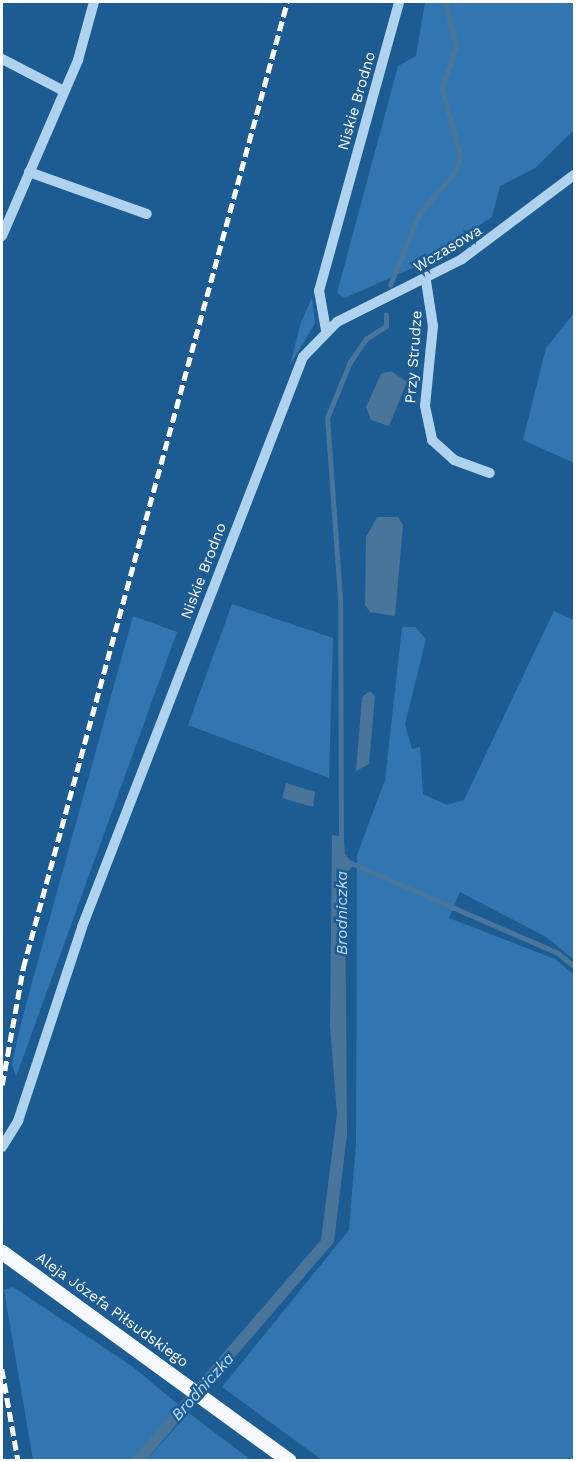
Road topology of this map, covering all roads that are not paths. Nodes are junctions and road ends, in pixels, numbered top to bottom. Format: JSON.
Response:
{"nodes":[{"id":1,"x":94,"y":2,"type":"edge"},
{"id":2,"x":399,"y":2,"type":"edge"},
{"id":3,"x":2,"y":59,"type":"edge"},
{"id":4,"x":62,"y":90,"type":"junction"},
{"id":5,"x":29,"y":172,"type":"junction"},
{"id":6,"x":574,"y":175,"type":"edge"},
{"id":7,"x":147,"y":214,"type":"dead end"},
{"id":8,"x":2,"y":236,"type":"edge"},
{"id":9,"x":426,"y":281,"type":"junction"},
{"id":10,"x":326,"y":330,"type":"junction"},
{"id":11,"x":490,"y":472,"type":"dead end"},
{"id":12,"x":2,"y":1147,"type":"edge"},
{"id":13,"x":2,"y":1252,"type":"edge"},
{"id":14,"x":288,"y":1461,"type":"edge"}],
"edges":[{"from":1,"to":4,"type":"street"},
{"from":2,"to":10,"type":"street","name":"Niskie Brodno"},
{"from":3,"to":4,"type":"street"},
{"from":4,"to":5,"type":"street"},
{"from":5,"to":7,"type":"street"},
{"from":5,"to":8,"type":"street"},
{"from":6,"to":9,"type":"street","name":"Wczasowa"},
{"from":9,"to":10,"type":"street","name":"Wczasowa"},
{"from":9,"to":11,"type":"street","name":"Przy Strudze"},
{"from":10,"to":12,"type":"street","name":"Niskie Brodno"},
{"from":13,"to":14,"type":"main road","name":"Aleja Józefa Piłsudskiego"}]}
